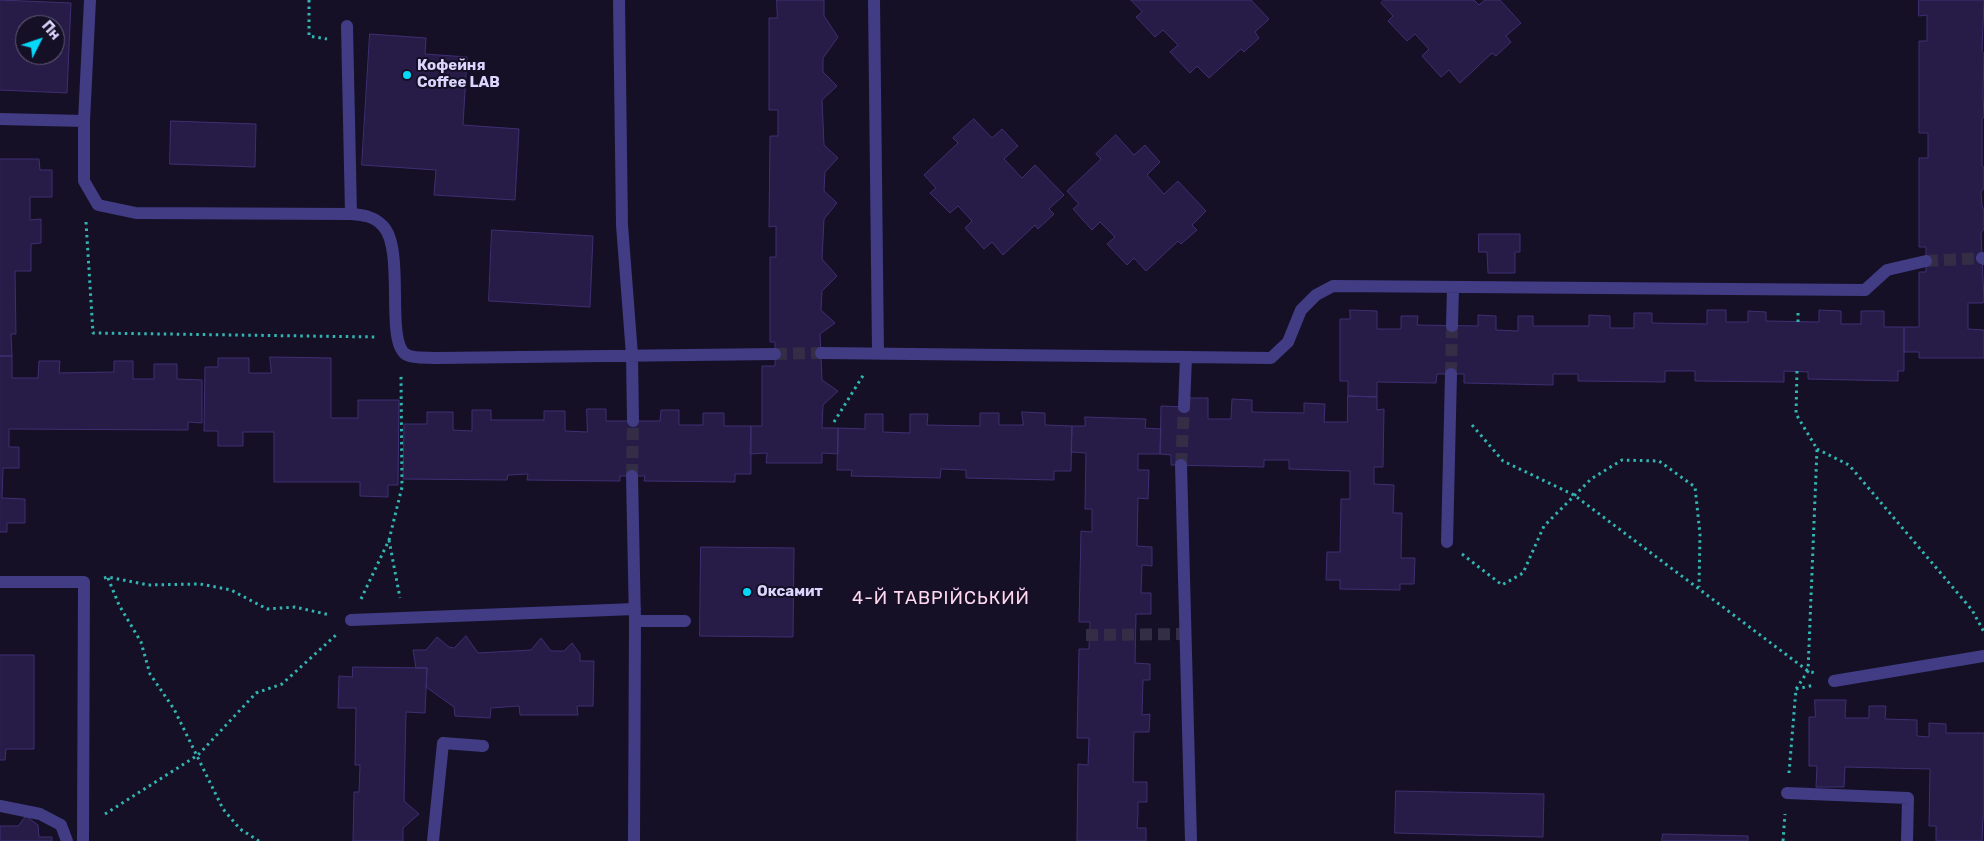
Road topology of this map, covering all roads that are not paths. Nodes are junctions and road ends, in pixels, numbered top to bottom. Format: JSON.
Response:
{"nodes":[{"id":1,"x":90,"y":0,"type":"edge"},
{"id":2,"x":619,"y":0,"type":"edge"},
{"id":3,"x":874,"y":0,"type":"edge"},
{"id":4,"x":347,"y":26,"type":"dead end"},
{"id":5,"x":0,"y":119,"type":"edge"},
{"id":6,"x":84,"y":121,"type":"junction"},
{"id":7,"x":351,"y":214,"type":"junction"},
{"id":8,"x":1926,"y":260,"type":"tunnel mouth"},
{"id":9,"x":1453,"y":287,"type":"junction"},
{"id":10,"x":1452,"y":326,"type":"tunnel mouth"},
{"id":11,"x":878,"y":352,"type":"junction"},
{"id":12,"x":821,"y":353,"type":"tunnel mouth"},
{"id":13,"x":775,"y":354,"type":"tunnel mouth"},
{"id":14,"x":632,"y":355,"type":"junction"},
{"id":15,"x":1186,"y":358,"type":"junction"},
{"id":16,"x":1451,"y":374,"type":"tunnel mouth"},
{"id":17,"x":1184,"y":407,"type":"tunnel mouth"},
{"id":18,"x":634,"y":421,"type":"tunnel mouth"},
{"id":19,"x":1181,"y":465,"type":"tunnel mouth"},
{"id":20,"x":632,"y":476,"type":"tunnel mouth"},
{"id":21,"x":1447,"y":542,"type":"road end"},
{"id":22,"x":0,"y":582,"type":"edge"},
{"id":23,"x":635,"y":615,"type":"junction"},
{"id":24,"x":351,"y":620,"type":"road end"},
{"id":25,"x":685,"y":621,"type":"dead end"},
{"id":26,"x":1984,"y":656,"type":"edge"},
{"id":27,"x":1834,"y":681,"type":"dead end"},
{"id":28,"x":483,"y":746,"type":"dead end"},
{"id":29,"x":1787,"y":793,"type":"road end"},
{"id":30,"x":0,"y":806,"type":"edge"},
{"id":31,"x":83,"y":835,"type":"edge"},
{"id":32,"x":67,"y":841,"type":"edge"},
{"id":33,"x":433,"y":841,"type":"edge"},
{"id":34,"x":634,"y":841,"type":"edge"},
{"id":35,"x":1191,"y":841,"type":"edge"},
{"id":36,"x":1907,"y":841,"type":"edge"}],
"edges":[{"from":1,"to":6,"type":"lane"},
{"from":2,"to":14,"type":"lane"},
{"from":3,"to":11,"type":"lane"},
{"from":4,"to":7,"type":"lane"},
{"from":5,"to":6,"type":"lane"},
{"from":6,"to":7,"type":"lane"},
{"from":7,"to":14,"type":"lane"},
{"from":8,"to":9,"type":"lane"},
{"from":9,"to":10,"type":"lane"},
{"from":9,"to":15,"type":"lane"},
{"from":11,"to":12,"type":"lane"},
{"from":11,"to":15,"type":"lane"},
{"from":13,"to":14,"type":"lane"},
{"from":14,"to":18,"type":"lane"},
{"from":15,"to":17,"type":"lane"},
{"from":16,"to":21,"type":"lane"},
{"from":19,"to":35,"type":"lane"},
{"from":20,"to":23,"type":"lane"},
{"from":22,"to":31,"type":"lane"},
{"from":23,"to":24,"type":"lane"},
{"from":23,"to":25,"type":"lane"},
{"from":23,"to":34,"type":"lane"},
{"from":26,"to":27,"type":"lane"},
{"from":28,"to":33,"type":"lane"},
{"from":29,"to":36,"type":"lane"},
{"from":30,"to":32,"type":"lane"}]}
